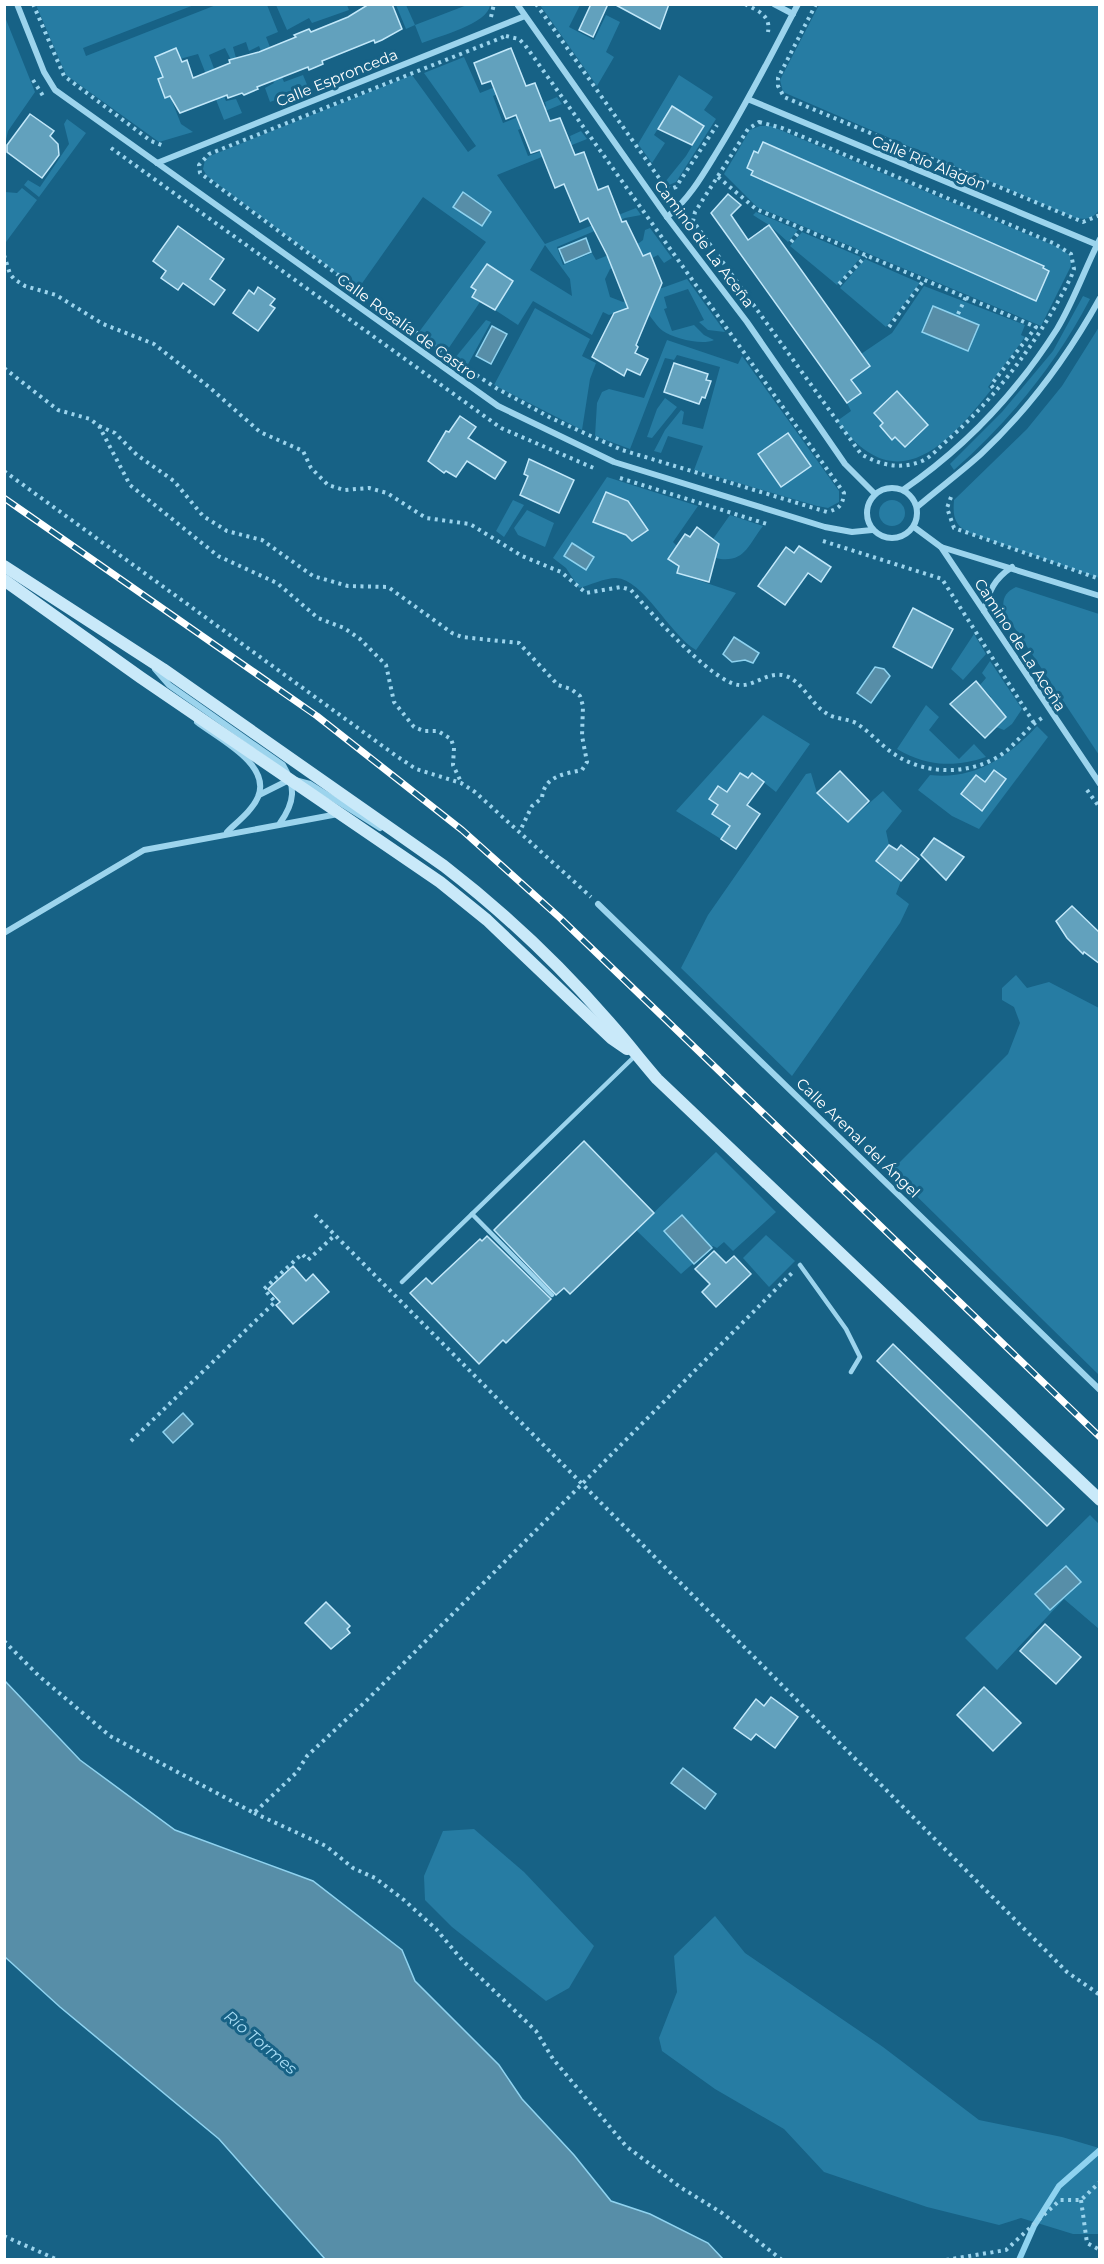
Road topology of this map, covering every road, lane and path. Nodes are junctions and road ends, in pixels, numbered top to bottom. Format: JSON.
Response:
{"nodes":[{"id":1,"x":17,"y":4,"type":"edge"},
{"id":2,"x":33,"y":4,"type":"edge"},
{"id":3,"x":494,"y":4,"type":"edge"},
{"id":4,"x":517,"y":4,"type":"edge"},
{"id":5,"x":536,"y":4,"type":"edge"},
{"id":6,"x":745,"y":4,"type":"edge"},
{"id":7,"x":774,"y":4,"type":"edge"},
{"id":8,"x":798,"y":4,"type":"edge"},
{"id":9,"x":816,"y":4,"type":"edge"},
{"id":10,"x":752,"y":6,"type":"edge"},
{"id":11,"x":793,"y":14,"type":"junction"},
{"id":12,"x":525,"y":16,"type":"junction"},
{"id":13,"x":483,"y":22,"type":"dead end"},
{"id":14,"x":765,"y":40,"type":"dead end"},
{"id":15,"x":30,"y":74,"type":"dead end"},
{"id":16,"x":750,"y":100,"type":"junction"},
{"id":17,"x":51,"y":104,"type":"dead end"},
{"id":18,"x":721,"y":119,"type":"dead end"},
{"id":19,"x":106,"y":144,"type":"dead end"},
{"id":20,"x":171,"y":145,"type":"dead end"},
{"id":21,"x":209,"y":154,"type":"joint"},
{"id":22,"x":157,"y":163,"type":"junction"},
{"id":23,"x":718,"y":177,"type":"junction"},
{"id":24,"x":1100,"y":215,"type":"edge"},
{"id":25,"x":667,"y":217,"type":"junction"},
{"id":26,"x":802,"y":228,"type":"junction"},
{"id":27,"x":790,"y":242,"type":"dead end"},
{"id":28,"x":1098,"y":243,"type":"edge"},
{"id":29,"x":4,"y":255,"type":"edge"},
{"id":30,"x":867,"y":256,"type":"junction"},
{"id":31,"x":924,"y":280,"type":"junction"},
{"id":32,"x":840,"y":284,"type":"dead end"},
{"id":33,"x":966,"y":297,"type":"junction"},
{"id":34,"x":1100,"y":298,"type":"edge"},
{"id":35,"x":958,"y":314,"type":"dead end"},
{"id":36,"x":889,"y":327,"type":"dead end"},
{"id":37,"x":4,"y":368,"type":"edge"},
{"id":38,"x":995,"y":390,"type":"junction"},
{"id":39,"x":99,"y":426,"type":"junction"},
{"id":40,"x":4,"y":471,"type":"edge"},
{"id":41,"x":600,"y":471,"type":"dead end"},
{"id":42,"x":610,"y":475,"type":"dead end"},
{"id":43,"x":903,"y":490,"type":"junction"},
{"id":44,"x":956,"y":492,"type":"dead end"},
{"id":45,"x":875,"y":494,"type":"junction"},
{"id":46,"x":917,"y":507,"type":"junction"},
{"id":47,"x":772,"y":526,"type":"dead end"},
{"id":48,"x":914,"y":527,"type":"junction"},
{"id":49,"x":873,"y":530,"type":"junction"},
{"id":50,"x":818,"y":539,"type":"dead end"},
{"id":51,"x":942,"y":547,"type":"junction"},
{"id":52,"x":4,"y":566,"type":"edge"},
{"id":53,"x":1012,"y":567,"type":"junction"},
{"id":54,"x":1100,"y":579,"type":"edge"},
{"id":55,"x":4,"y":580,"type":"edge"},
{"id":56,"x":1100,"y":596,"type":"edge"},
{"id":57,"x":984,"y":611,"type":"junction"},
{"id":58,"x":144,"y":656,"type":"junction"},
{"id":59,"x":140,"y":677,"type":"junction"},
{"id":60,"x":1050,"y":712,"type":"junction"},
{"id":61,"x":1034,"y":723,"type":"junction"},
{"id":62,"x":291,"y":779,"type":"junction"},
{"id":63,"x":461,"y":783,"type":"junction"},
{"id":64,"x":1100,"y":784,"type":"edge"},
{"id":65,"x":259,"y":795,"type":"junction"},
{"id":66,"x":340,"y":813,"type":"junction"},
{"id":67,"x":280,"y":823,"type":"junction"},
{"id":68,"x":520,"y":831,"type":"junction"},
{"id":69,"x":226,"y":833,"type":"junction"},
{"id":70,"x":444,"y":866,"type":"junction"},
{"id":71,"x":598,"y":904,"type":"joint"},
{"id":72,"x":4,"y":933,"type":"edge"},
{"id":73,"x":636,"y":1055,"type":"junction"},
{"id":74,"x":472,"y":1214,"type":"junction"},
{"id":75,"x":315,"y":1215,"type":"dead end"},
{"id":76,"x":334,"y":1236,"type":"junction"},
{"id":77,"x":800,"y":1265,"type":"joint"},
{"id":78,"x":402,"y":1282,"type":"dead end"},
{"id":79,"x":552,"y":1295,"type":"dead end"},
{"id":80,"x":851,"y":1372,"type":"dead end"},
{"id":81,"x":1100,"y":1390,"type":"edge"},
{"id":82,"x":132,"y":1441,"type":"dead end"},
{"id":83,"x":583,"y":1485,"type":"junction"},
{"id":84,"x":1100,"y":1500,"type":"edge"},
{"id":85,"x":4,"y":1641,"type":"edge"},
{"id":86,"x":254,"y":1813,"type":"junction"},
{"id":87,"x":1100,"y":1995,"type":"edge"},
{"id":88,"x":1100,"y":2182,"type":"edge"},
{"id":89,"x":1081,"y":2200,"type":"junction"},
{"id":90,"x":4,"y":2236,"type":"edge"},
{"id":91,"x":1100,"y":2250,"type":"edge"},
{"id":92,"x":58,"y":2259,"type":"edge"},
{"id":93,"x":782,"y":2259,"type":"edge"},
{"id":94,"x":946,"y":2259,"type":"edge"}],
"edges":[{"from":1,"to":22,"type":"street","name":"Calle Rosalía de Castro"},
{"from":2,"to":20,"type":"path"},
{"from":3,"to":13,"type":"path"},
{"from":4,"to":12,"type":"street","name":"Camino de La Aceña"},
{"from":5,"to":18,"type":"path"},
{"from":6,"to":10,"type":"path"},
{"from":7,"to":11,"type":"street"},
{"from":8,"to":11,"type":"street"},
{"from":9,"to":24,"type":"path"},
{"from":10,"to":14,"type":"path"},
{"from":11,"to":16,"type":"street"},
{"from":12,"to":22,"type":"street","name":"Calle Espronceda"},
{"from":12,"to":25,"type":"street","name":"Camino de La Aceña"},
{"from":15,"to":17,"type":"path"},
{"from":16,"to":25,"type":"street"},
{"from":16,"to":28,"type":"street","name":"Calle Río Alagón"},
{"from":19,"to":41,"type":"path"},
{"from":21,"to":21,"type":"path"},
{"from":22,"to":49,"type":"street","name":"Calle Rosalía de Castro"},
{"from":23,"to":26,"type":"path"},
{"from":23,"to":38,"type":"path"},
{"from":23,"to":38,"type":"path"},
{"from":25,"to":45,"type":"street","name":"Camino de La Aceña"},
{"from":26,"to":27,"type":"path"},
{"from":26,"to":30,"type":"path"},
{"from":28,"to":43,"type":"street"},
{"from":29,"to":61,"type":"path"},
{"from":30,"to":31,"type":"path"},
{"from":30,"to":32,"type":"path"},
{"from":31,"to":33,"type":"path"},
{"from":31,"to":36,"type":"path"},
{"from":33,"to":35,"type":"path"},
{"from":33,"to":38,"type":"path"},
{"from":34,"to":46,"type":"street"},
{"from":37,"to":39,"type":"path"},
{"from":39,"to":63,"type":"path"},
{"from":39,"to":68,"type":"path"},
{"from":40,"to":63,"type":"path"},
{"from":42,"to":47,"type":"path"},
{"from":43,"to":45,"type":"street"},
{"from":43,"to":46,"type":"street"},
{"from":44,"to":54,"type":"path"},
{"from":45,"to":49,"type":"street"},
{"from":46,"to":48,"type":"street"},
{"from":48,"to":49,"type":"street"},
{"from":48,"to":51,"type":"street","name":"Camino de La Aceña"},
{"from":50,"to":61,"type":"path"},
{"from":51,"to":53,"type":"street"},
{"from":51,"to":57,"type":"street","name":"Camino de La Aceña"},
{"from":52,"to":58,"type":"street"},
{"from":53,"to":56,"type":"street"},
{"from":53,"to":57,"type":"street"},
{"from":55,"to":59,"type":"street"},
{"from":57,"to":60,"type":"street","name":"Camino de La Aceña"},
{"from":58,"to":62,"type":"street"},
{"from":58,"to":70,"type":"street"},
{"from":59,"to":62,"type":"street"},
{"from":59,"to":65,"type":"street"},
{"from":60,"to":61,"type":"path"},
{"from":60,"to":64,"type":"street","name":"Camino de La Aceña"},
{"from":62,"to":65,"type":"street"},
{"from":62,"to":66,"type":"street"},
{"from":62,"to":67,"type":"street"},
{"from":62,"to":70,"type":"street"},
{"from":63,"to":68,"type":"path"},
{"from":65,"to":69,"type":"street"},
{"from":66,"to":67,"type":"street"},
{"from":66,"to":73,"type":"street"},
{"from":67,"to":69,"type":"street"},
{"from":68,"to":71,"type":"path"},
{"from":69,"to":72,"type":"street"},
{"from":70,"to":73,"type":"street"},
{"from":71,"to":81,"type":"street","name":"Calle Arenal del Ángel"},
{"from":73,"to":74,"type":"lane"},
{"from":73,"to":84,"type":"street"},
{"from":74,"to":78,"type":"lane"},
{"from":74,"to":79,"type":"lane"},
{"from":75,"to":76,"type":"path"},
{"from":76,"to":82,"type":"path"},
{"from":76,"to":83,"type":"path"},
{"from":77,"to":80,"type":"lane"},
{"from":77,"to":83,"type":"path"},
{"from":83,"to":86,"type":"path"},
{"from":83,"to":87,"type":"path"},
{"from":85,"to":86,"type":"path"},
{"from":86,"to":93,"type":"path"},
{"from":88,"to":89,"type":"path"},
{"from":89,"to":91,"type":"path"},
{"from":89,"to":94,"type":"path"},
{"from":90,"to":92,"type":"path"}]}
